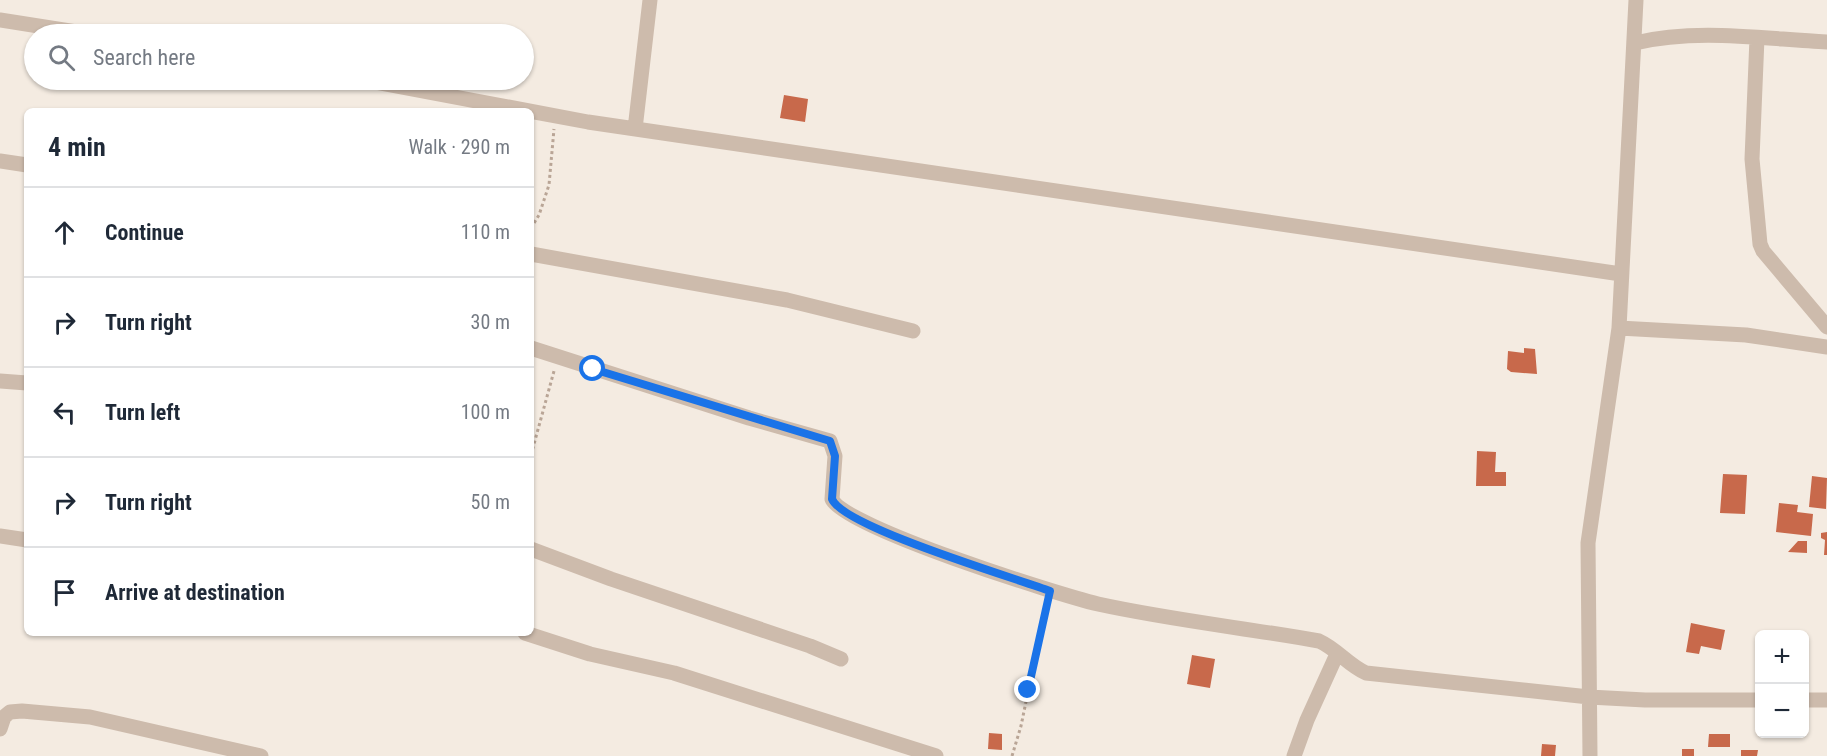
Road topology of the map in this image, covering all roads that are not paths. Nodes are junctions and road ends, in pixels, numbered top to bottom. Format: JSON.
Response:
{"nodes":[{"id":1,"x":651,"y":0,"type":"edge"},
{"id":2,"x":1636,"y":0,"type":"edge"},
{"id":3,"x":0,"y":20,"type":"edge"},
{"id":4,"x":25,"y":24,"type":"edge"},
{"id":5,"x":1756,"y":38,"type":"junction"},
{"id":6,"x":1827,"y":42,"type":"edge"},
{"id":7,"x":1635,"y":43,"type":"junction"},
{"id":8,"x":419,"y":90,"type":"edge"},
{"id":9,"x":518,"y":108,"type":"edge"},
{"id":10,"x":534,"y":111,"type":"edge"},
{"id":11,"x":635,"y":129,"type":"junction"},
{"id":12,"x":0,"y":161,"type":"edge"},
{"id":13,"x":24,"y":165,"type":"edge"},
{"id":14,"x":534,"y":255,"type":"edge"},
{"id":15,"x":1621,"y":274,"type":"junction"},
{"id":16,"x":1827,"y":327,"type":"edge"},
{"id":17,"x":1619,"y":328,"type":"junction"},
{"id":18,"x":913,"y":331,"type":"dead end"},
{"id":19,"x":1827,"y":347,"type":"edge"},
{"id":20,"x":534,"y":349,"type":"edge"},
{"id":21,"x":0,"y":381,"type":"edge"},
{"id":22,"x":24,"y":383,"type":"edge"},
{"id":23,"x":0,"y":536,"type":"edge"},
{"id":24,"x":24,"y":540,"type":"edge"},
{"id":25,"x":534,"y":550,"type":"edge"},
{"id":26,"x":534,"y":636,"type":"edge"},
{"id":27,"x":1337,"y":654,"type":"junction"},
{"id":28,"x":841,"y":659,"type":"dead end"},
{"id":29,"x":1589,"y":697,"type":"junction"},
{"id":30,"x":1755,"y":700,"type":"edge"},
{"id":31,"x":1809,"y":700,"type":"edge"},
{"id":32,"x":1827,"y":700,"type":"edge"},
{"id":33,"x":0,"y":729,"type":"edge"},
{"id":34,"x":261,"y":756,"type":"edge"},
{"id":35,"x":936,"y":756,"type":"edge"},
{"id":36,"x":1294,"y":756,"type":"edge"},
{"id":37,"x":1590,"y":756,"type":"edge"}],
"edges":[{"from":1,"to":11,"type":"street"},
{"from":2,"to":7,"type":"street"},
{"from":3,"to":4,"type":"street"},
{"from":5,"to":6,"type":"street"},
{"from":5,"to":7,"type":"street"},
{"from":5,"to":16,"type":"street"},
{"from":7,"to":15,"type":"street"},
{"from":8,"to":9,"type":"street"},
{"from":10,"to":11,"type":"street"},
{"from":11,"to":15,"type":"street"},
{"from":12,"to":13,"type":"street"},
{"from":14,"to":18,"type":"street"},
{"from":15,"to":17,"type":"street"},
{"from":17,"to":19,"type":"street"},
{"from":17,"to":29,"type":"street"},
{"from":20,"to":27,"type":"street"},
{"from":21,"to":22,"type":"street"},
{"from":23,"to":24,"type":"street"},
{"from":25,"to":28,"type":"street"},
{"from":26,"to":35,"type":"street"},
{"from":27,"to":29,"type":"street"},
{"from":27,"to":36,"type":"street"},
{"from":29,"to":30,"type":"street"},
{"from":29,"to":37,"type":"street"},
{"from":31,"to":32,"type":"street"},
{"from":33,"to":34,"type":"street"}]}
